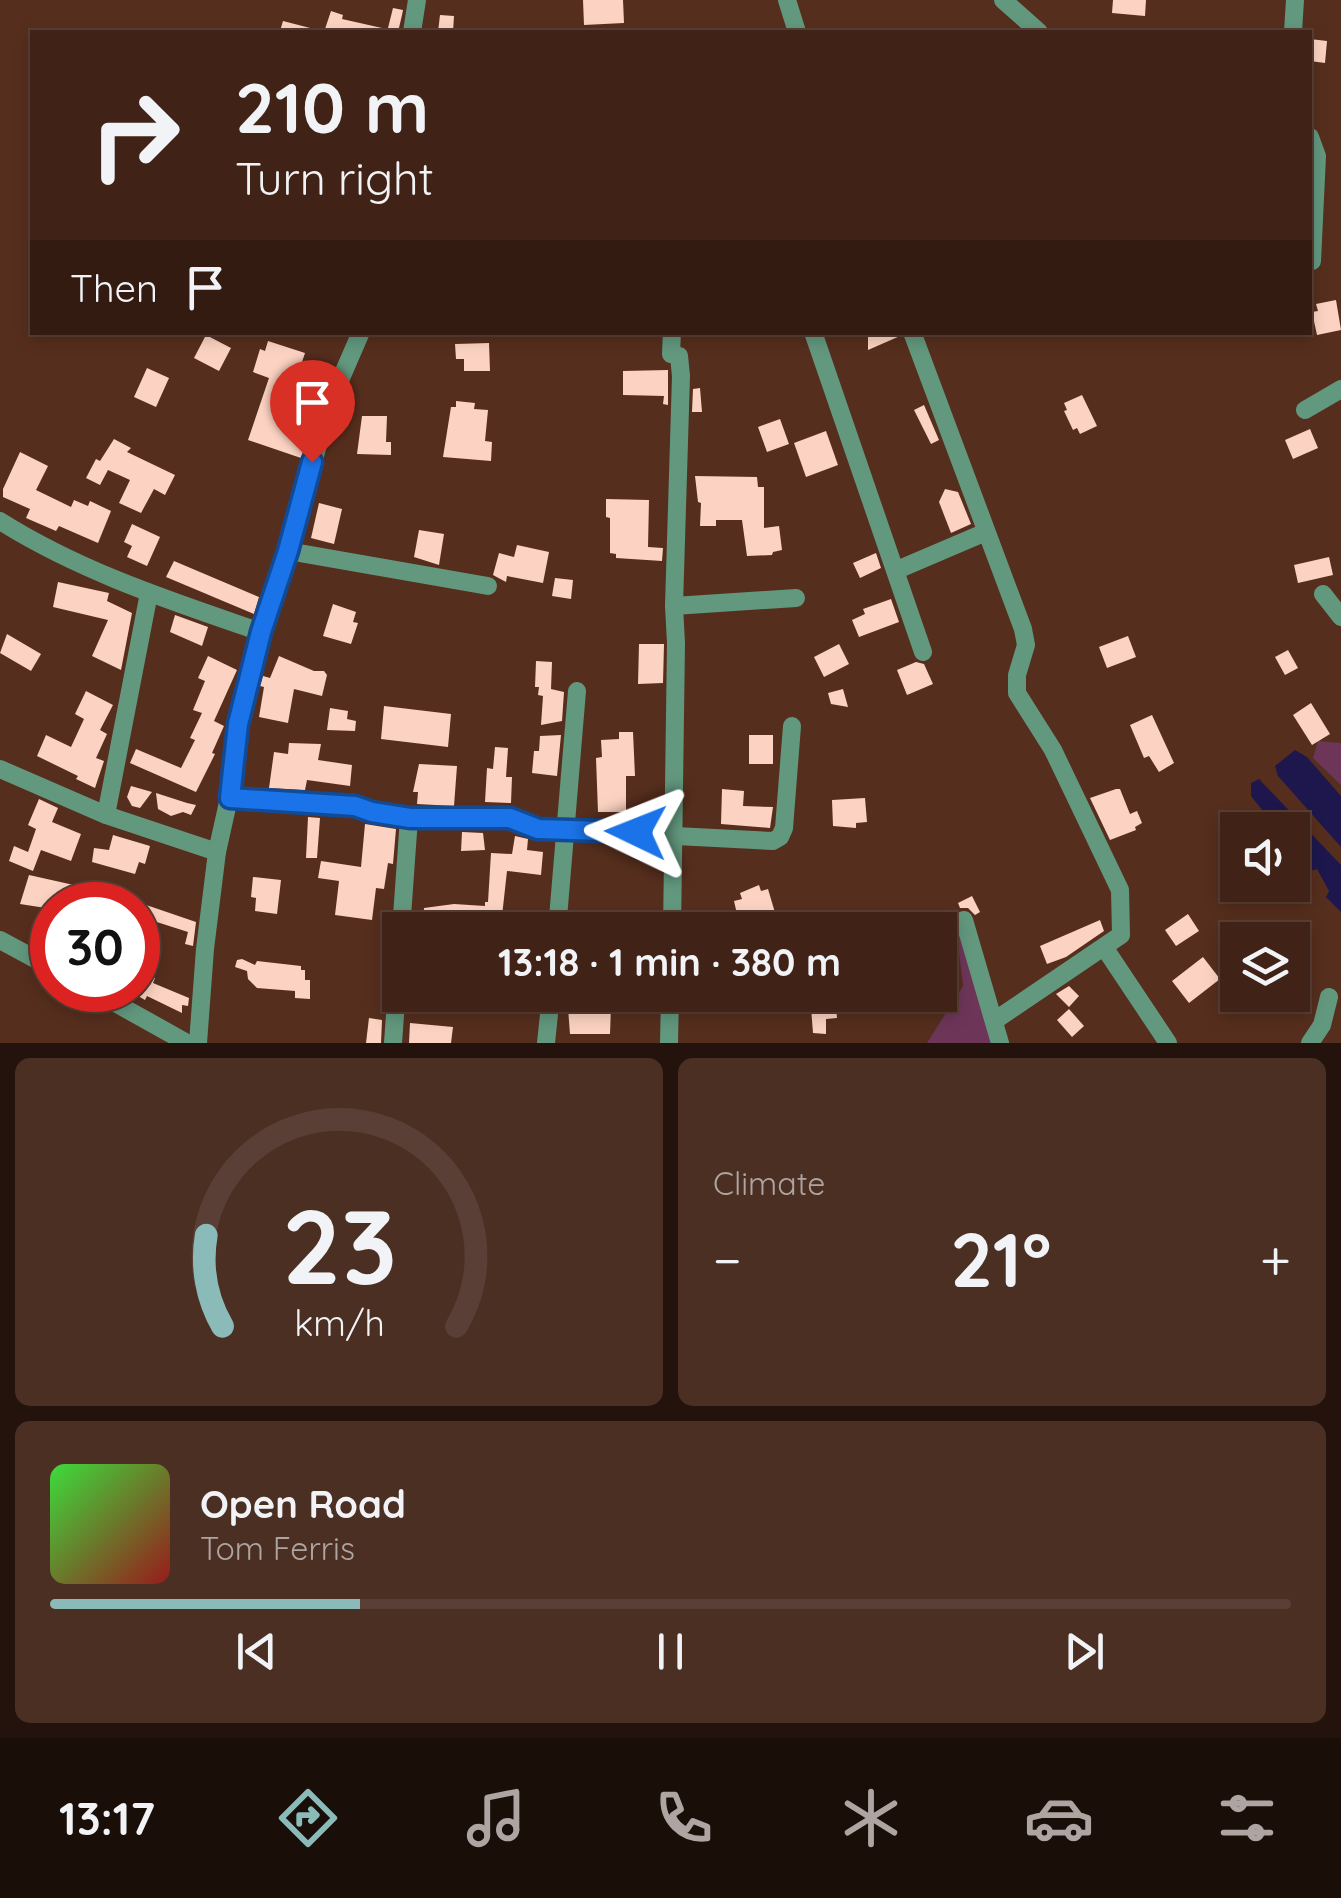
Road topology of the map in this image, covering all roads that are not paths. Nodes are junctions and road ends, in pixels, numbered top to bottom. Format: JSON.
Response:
{"nodes":[{"id":1,"x":417,"y":0,"type":"edge"},
{"id":2,"x":787,"y":0,"type":"edge"},
{"id":3,"x":1003,"y":0,"type":"edge"},
{"id":4,"x":1295,"y":0,"type":"edge"},
{"id":5,"x":412,"y":30,"type":"edge"},
{"id":6,"x":797,"y":30,"type":"edge"},
{"id":7,"x":1037,"y":30,"type":"edge"},
{"id":8,"x":1293,"y":30,"type":"edge"},
{"id":9,"x":1312,"y":142,"type":"edge"},
{"id":10,"x":1312,"y":261,"type":"edge"},
{"id":11,"x":360,"y":335,"type":"edge"},
{"id":12,"x":672,"y":335,"type":"edge"},
{"id":13,"x":814,"y":335,"type":"edge"},
{"id":14,"x":913,"y":335,"type":"edge"},
{"id":15,"x":1341,"y":389,"type":"edge"},
{"id":16,"x":1306,"y":410,"type":"dead end"},
{"id":17,"x":0,"y":521,"type":"edge"},
{"id":18,"x":986,"y":532,"type":"junction"},
{"id":19,"x":288,"y":551,"type":"junction"},
{"id":20,"x":897,"y":570,"type":"junction"},
{"id":21,"x":488,"y":586,"type":"dead end"},
{"id":22,"x":150,"y":593,"type":"junction"},
{"id":23,"x":1323,"y":594,"type":"dead end"},
{"id":24,"x":796,"y":598,"type":"dead end"},
{"id":25,"x":674,"y":606,"type":"junction"},
{"id":26,"x":1341,"y":618,"type":"edge"},
{"id":27,"x":261,"y":632,"type":"junction"},
{"id":28,"x":923,"y":652,"type":"dead end"},
{"id":29,"x":577,"y":691,"type":"dead end"},
{"id":30,"x":792,"y":726,"type":"dead end"},
{"id":31,"x":0,"y":768,"type":"edge"},
{"id":32,"x":230,"y":798,"type":"junction"},
{"id":33,"x":106,"y":815,"type":"junction"},
{"id":34,"x":410,"y":818,"type":"junction"},
{"id":35,"x":566,"y":830,"type":"junction"},
{"id":36,"x":673,"y":834,"type":"junction"},
{"id":37,"x":217,"y":852,"type":"junction"},
{"id":38,"x":559,"y":912,"type":"edge"},
{"id":39,"x":672,"y":912,"type":"edge"},
{"id":40,"x":964,"y":920,"type":"dead end"},
{"id":41,"x":0,"y":940,"type":"edge"},
{"id":42,"x":1104,"y":946,"type":"junction"},
{"id":43,"x":30,"y":956,"type":"edge"},
{"id":44,"x":1330,"y":996,"type":"dead end"},
{"id":45,"x":132,"y":1012,"type":"edge"},
{"id":46,"x":549,"y":1012,"type":"edge"},
{"id":47,"x":670,"y":1012,"type":"edge"},
{"id":48,"x":994,"y":1021,"type":"junction"},
{"id":49,"x":188,"y":1043,"type":"edge"},
{"id":50,"x":198,"y":1043,"type":"edge"},
{"id":51,"x":392,"y":1043,"type":"edge"},
{"id":52,"x":546,"y":1043,"type":"edge"},
{"id":53,"x":669,"y":1043,"type":"edge"},
{"id":54,"x":1000,"y":1043,"type":"edge"},
{"id":55,"x":1168,"y":1043,"type":"edge"},
{"id":56,"x":1310,"y":1043,"type":"edge"}],
"edges":[{"from":1,"to":5,"type":"street"},
{"from":2,"to":6,"type":"street"},
{"from":3,"to":7,"type":"street"},
{"from":4,"to":8,"type":"street"},
{"from":9,"to":10,"type":"street"},
{"from":11,"to":19,"type":"street"},
{"from":12,"to":25,"type":"street"},
{"from":13,"to":20,"type":"street"},
{"from":14,"to":18,"type":"street"},
{"from":15,"to":16,"type":"street"},
{"from":17,"to":22,"type":"street"},
{"from":18,"to":20,"type":"street"},
{"from":18,"to":42,"type":"street"},
{"from":19,"to":21,"type":"street"},
{"from":19,"to":27,"type":"street"},
{"from":20,"to":28,"type":"street"},
{"from":22,"to":27,"type":"street"},
{"from":22,"to":33,"type":"street"},
{"from":23,"to":26,"type":"street"},
{"from":24,"to":25,"type":"street"},
{"from":25,"to":36,"type":"street"},
{"from":27,"to":32,"type":"street"},
{"from":29,"to":35,"type":"street"},
{"from":30,"to":36,"type":"street"},
{"from":31,"to":33,"type":"street"},
{"from":32,"to":34,"type":"street"},
{"from":32,"to":37,"type":"street"},
{"from":33,"to":37,"type":"street"},
{"from":34,"to":35,"type":"street"},
{"from":34,"to":51,"type":"street"},
{"from":35,"to":36,"type":"street"},
{"from":35,"to":38,"type":"street"},
{"from":36,"to":39,"type":"street"},
{"from":37,"to":50,"type":"street"},
{"from":40,"to":48,"type":"street"},
{"from":41,"to":43,"type":"street"},
{"from":42,"to":48,"type":"street"},
{"from":42,"to":55,"type":"street"},
{"from":44,"to":56,"type":"street"},
{"from":45,"to":49,"type":"street"},
{"from":46,"to":52,"type":"street"},
{"from":47,"to":53,"type":"street"},
{"from":48,"to":54,"type":"street"}]}
